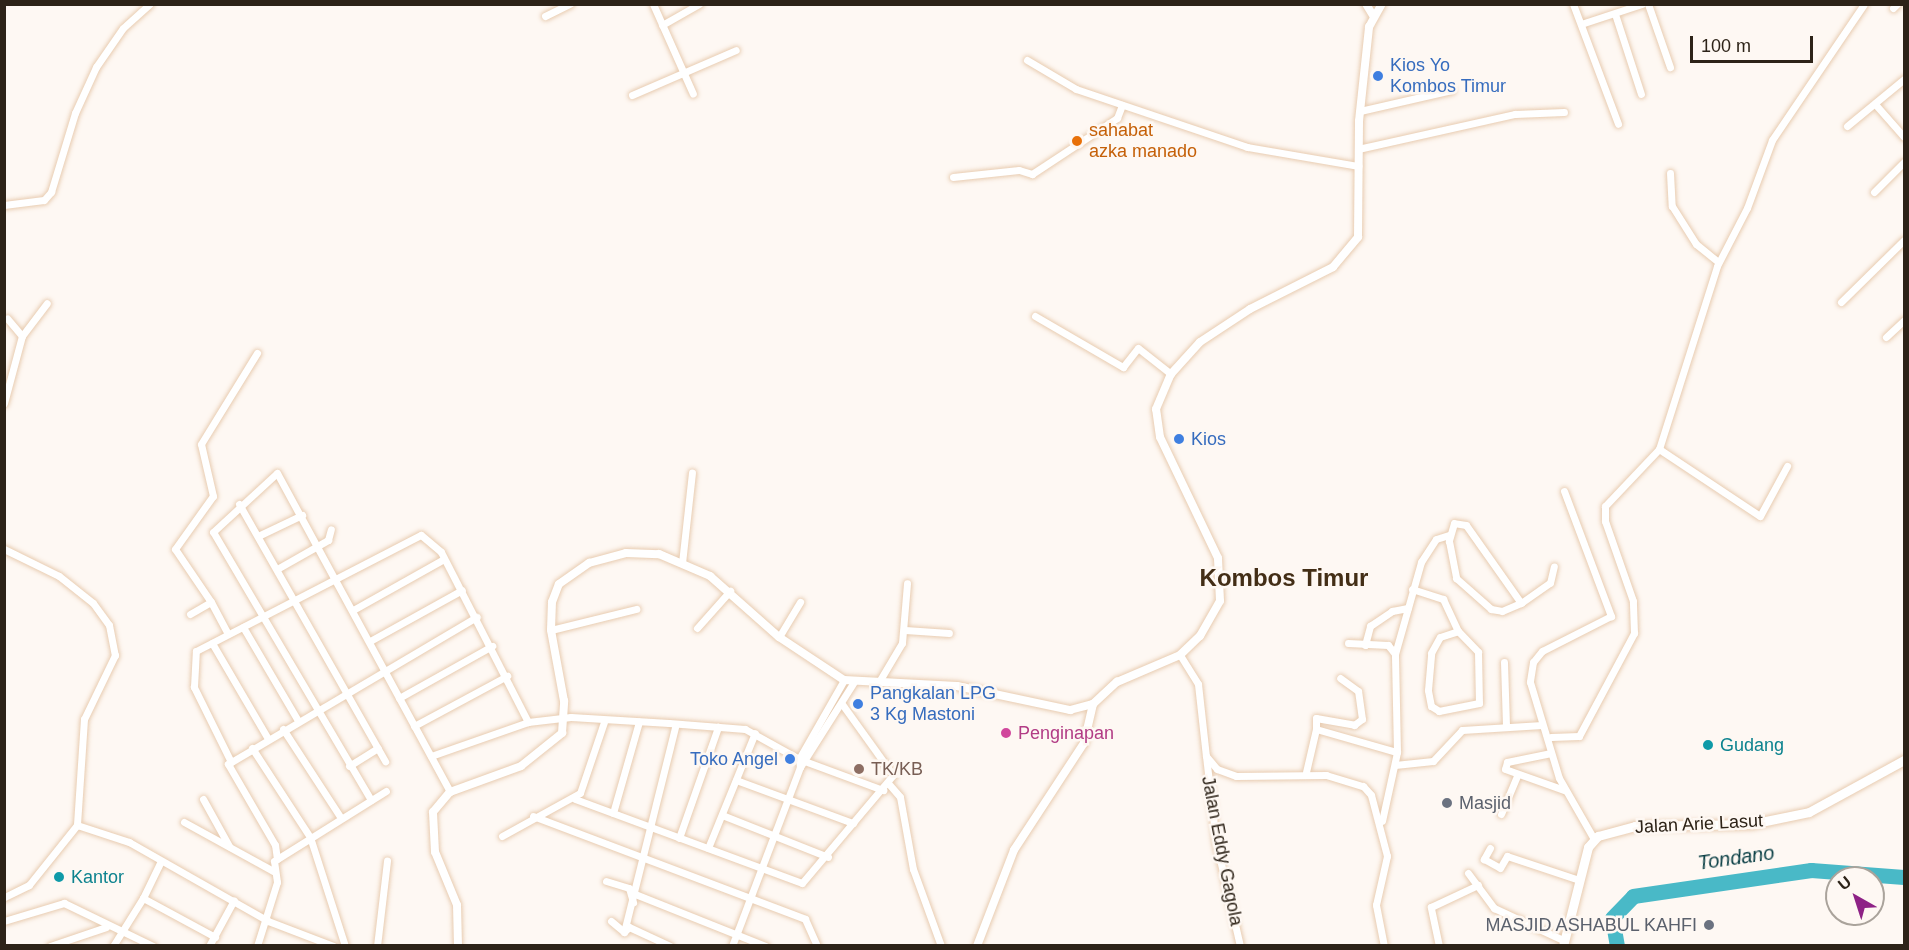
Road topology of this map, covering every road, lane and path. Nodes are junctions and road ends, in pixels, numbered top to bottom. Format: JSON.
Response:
{"nodes":[{"id":1,"x":150,"y":4,"type":"edge"},
{"id":2,"x":570,"y":4,"type":"edge"},
{"id":3,"x":653,"y":4,"type":"edge"},
{"id":4,"x":699,"y":4,"type":"edge"},
{"id":5,"x":1365,"y":4,"type":"edge"},
{"id":6,"x":1573,"y":4,"type":"edge"},
{"id":7,"x":1642,"y":4,"type":"edge"},
{"id":8,"x":1648,"y":4,"type":"edge"},
{"id":9,"x":1864,"y":4,"type":"edge"},
{"id":10,"x":1382,"y":5,"type":"edge"},
{"id":11,"x":1615,"y":14,"type":"junction"},
{"id":12,"x":1373,"y":15,"type":"junction"},
{"id":13,"x":545,"y":16,"type":"dead end"},
{"id":14,"x":1581,"y":24,"type":"junction"},
{"id":15,"x":662,"y":25,"type":"junction"},
{"id":16,"x":736,"y":50,"type":"dead end"},
{"id":17,"x":1027,"y":60,"type":"dead end"},
{"id":18,"x":1670,"y":67,"type":"dead end"},
{"id":19,"x":683,"y":72,"type":"junction"},
{"id":20,"x":1905,"y":79,"type":"edge"},
{"id":21,"x":1452,"y":90,"type":"dead end"},
{"id":22,"x":693,"y":94,"type":"dead end"},
{"id":23,"x":1641,"y":94,"type":"dead end"},
{"id":24,"x":632,"y":95,"type":"dead end"},
{"id":25,"x":1875,"y":104,"type":"junction"},
{"id":26,"x":1122,"y":105,"type":"junction"},
{"id":27,"x":1360,"y":111,"type":"junction"},
{"id":28,"x":1564,"y":112,"type":"dead end"},
{"id":29,"x":1618,"y":124,"type":"dead end"},
{"id":30,"x":1847,"y":126,"type":"dead end"},
{"id":31,"x":1905,"y":137,"type":"edge"},
{"id":32,"x":1358,"y":149,"type":"junction"},
{"id":33,"x":1905,"y":162,"type":"edge"},
{"id":34,"x":1358,"y":166,"type":"junction"},
{"id":35,"x":1670,"y":173,"type":"dead end"},
{"id":36,"x":953,"y":177,"type":"dead end"},
{"id":37,"x":1874,"y":192,"type":"dead end"},
{"id":38,"x":4,"y":205,"type":"edge"},
{"id":39,"x":1905,"y":240,"type":"edge"},
{"id":40,"x":1718,"y":262,"type":"junction"},
{"id":41,"x":1841,"y":302,"type":"dead end"},
{"id":42,"x":47,"y":303,"type":"dead end"},
{"id":43,"x":1035,"y":316,"type":"dead end"},
{"id":44,"x":8,"y":318,"type":"dead end"},
{"id":45,"x":1905,"y":320,"type":"edge"},
{"id":46,"x":22,"y":336,"type":"junction"},
{"id":47,"x":1886,"y":337,"type":"dead end"},
{"id":48,"x":257,"y":353,"type":"dead end"},
{"id":49,"x":1170,"y":374,"type":"junction"},
{"id":50,"x":6,"y":388,"type":"edge"},
{"id":51,"x":4,"y":403,"type":"edge"},
{"id":52,"x":1659,"y":449,"type":"junction"},
{"id":53,"x":1787,"y":466,"type":"dead end"},
{"id":54,"x":692,"y":473,"type":"dead end"},
{"id":55,"x":1564,"y":491,"type":"dead end"},
{"id":56,"x":239,"y":504,"type":"junction"},
{"id":57,"x":302,"y":515,"type":"junction"},
{"id":58,"x":331,"y":529,"type":"dead end"},
{"id":59,"x":1449,"y":535,"type":"junction"},
{"id":60,"x":258,"y":536,"type":"junction"},
{"id":61,"x":319,"y":546,"type":"junction"},
{"id":62,"x":4,"y":549,"type":"edge"},
{"id":63,"x":444,"y":559,"type":"junction"},
{"id":64,"x":682,"y":563,"type":"junction"},
{"id":65,"x":1554,"y":566,"type":"dead end"},
{"id":66,"x":277,"y":569,"type":"junction"},
{"id":67,"x":336,"y":579,"type":"junction"},
{"id":68,"x":907,"y":583,"type":"dead end"},
{"id":69,"x":1412,"y":589,"type":"junction"},
{"id":70,"x":462,"y":590,"type":"junction"},
{"id":71,"x":730,"y":591,"type":"junction"},
{"id":72,"x":294,"y":600,"type":"junction"},
{"id":73,"x":211,"y":602,"type":"junction"},
{"id":74,"x":800,"y":602,"type":"dead end"},
{"id":75,"x":1521,"y":603,"type":"junction"},
{"id":76,"x":1408,"y":608,"type":"junction"},
{"id":77,"x":636,"y":609,"type":"dead end"},
{"id":78,"x":353,"y":610,"type":"junction"},
{"id":79,"x":190,"y":614,"type":"dead end"},
{"id":80,"x":477,"y":617,"type":"junction"},
{"id":81,"x":262,"y":618,"type":"junction"},
{"id":82,"x":243,"y":627,"type":"junction"},
{"id":83,"x":697,"y":628,"type":"dead end"},
{"id":84,"x":551,"y":630,"type":"junction"},
{"id":85,"x":905,"y":630,"type":"junction"},
{"id":86,"x":1458,"y":631,"type":"junction"},
{"id":87,"x":949,"y":633,"type":"dead end"},
{"id":88,"x":228,"y":634,"type":"junction"},
{"id":89,"x":778,"y":637,"type":"junction"},
{"id":90,"x":370,"y":641,"type":"junction"},
{"id":91,"x":212,"y":643,"type":"junction"},
{"id":92,"x":1348,"y":643,"type":"dead end"},
{"id":93,"x":1365,"y":645,"type":"junction"},
{"id":94,"x":492,"y":646,"type":"junction"},
{"id":95,"x":1395,"y":654,"type":"junction"},
{"id":96,"x":1180,"y":655,"type":"junction"},
{"id":97,"x":1504,"y":662,"type":"dead end"},
{"id":98,"x":384,"y":671,"type":"junction"},
{"id":99,"x":507,"y":676,"type":"junction"},
{"id":100,"x":1340,"y":678,"type":"dead end"},
{"id":101,"x":844,"y":680,"type":"junction"},
{"id":102,"x":880,"y":681,"type":"junction"},
{"id":103,"x":854,"y":682,"type":"junction"},
{"id":104,"x":345,"y":693,"type":"junction"},
{"id":105,"x":399,"y":698,"type":"junction"},
{"id":106,"x":842,"y":704,"type":"junction"},
{"id":107,"x":1092,"y":704,"type":"junction"},
{"id":108,"x":313,"y":710,"type":"junction"},
{"id":109,"x":565,"y":718,"type":"junction"},
{"id":110,"x":297,"y":719,"type":"junction"},
{"id":111,"x":528,"y":722,"type":"junction"},
{"id":112,"x":604,"y":722,"type":"junction"},
{"id":113,"x":639,"y":722,"type":"junction"},
{"id":114,"x":819,"y":723,"type":"junction"},
{"id":115,"x":676,"y":724,"type":"junction"},
{"id":116,"x":1542,"y":725,"type":"junction"},
{"id":117,"x":414,"y":726,"type":"junction"},
{"id":118,"x":829,"y":726,"type":"junction"},
{"id":119,"x":1506,"y":727,"type":"junction"},
{"id":120,"x":718,"y":728,"type":"junction"},
{"id":121,"x":282,"y":729,"type":"junction"},
{"id":122,"x":1316,"y":729,"type":"junction"},
{"id":123,"x":755,"y":733,"type":"junction"},
{"id":124,"x":1551,"y":737,"type":"junction"},
{"id":125,"x":268,"y":739,"type":"junction"},
{"id":126,"x":252,"y":748,"type":"junction"},
{"id":127,"x":378,"y":748,"type":"junction"},
{"id":128,"x":1397,"y":752,"type":"junction"},
{"id":129,"x":1551,"y":753,"type":"junction"},
{"id":130,"x":431,"y":756,"type":"junction"},
{"id":131,"x":1206,"y":756,"type":"junction"},
{"id":132,"x":799,"y":759,"type":"junction"},
{"id":133,"x":1905,"y":760,"type":"edge"},
{"id":134,"x":385,"y":761,"type":"dead end"},
{"id":135,"x":231,"y":762,"type":"junction"},
{"id":136,"x":807,"y":762,"type":"junction"},
{"id":137,"x":1395,"y":765,"type":"junction"},
{"id":138,"x":349,"y":766,"type":"junction"},
{"id":139,"x":800,"y":767,"type":"junction"},
{"id":140,"x":1306,"y":772,"type":"junction"},
{"id":141,"x":1517,"y":776,"type":"junction"},
{"id":142,"x":736,"y":780,"type":"junction"},
{"id":143,"x":888,"y":783,"type":"junction"},
{"id":144,"x":883,"y":790,"type":"junction"},
{"id":145,"x":1564,"y":790,"type":"junction"},
{"id":146,"x":386,"y":791,"type":"dead end"},
{"id":147,"x":450,"y":792,"type":"junction"},
{"id":148,"x":1371,"y":795,"type":"junction"},
{"id":149,"x":1387,"y":797,"type":"junction"},
{"id":150,"x":203,"y":799,"type":"dead end"},
{"id":151,"x":575,"y":799,"type":"junction"},
{"id":152,"x":786,"y":799,"type":"junction"},
{"id":153,"x":371,"y":800,"type":"junction"},
{"id":154,"x":613,"y":813,"type":"junction"},
{"id":155,"x":1501,"y":814,"type":"dead end"},
{"id":156,"x":722,"y":815,"type":"junction"},
{"id":157,"x":533,"y":816,"type":"junction"},
{"id":158,"x":341,"y":819,"type":"junction"},
{"id":159,"x":184,"y":822,"type":"dead end"},
{"id":160,"x":853,"y":823,"type":"junction"},
{"id":161,"x":1382,"y":823,"type":"junction"},
{"id":162,"x":77,"y":825,"type":"junction"},
{"id":163,"x":650,"y":827,"type":"junction"},
{"id":164,"x":773,"y":834,"type":"junction"},
{"id":165,"x":502,"y":836,"type":"dead end"},
{"id":166,"x":310,"y":837,"type":"junction"},
{"id":167,"x":679,"y":838,"type":"junction"},
{"id":168,"x":1594,"y":839,"type":"junction"},
{"id":169,"x":229,"y":846,"type":"junction"},
{"id":170,"x":708,"y":848,"type":"junction"},
{"id":171,"x":1490,"y":848,"type":"dead end"},
{"id":172,"x":828,"y":857,"type":"junction"},
{"id":173,"x":277,"y":859,"type":"junction"},
{"id":174,"x":644,"y":860,"type":"junction"},
{"id":175,"x":161,"y":861,"type":"junction"},
{"id":176,"x":387,"y":861,"type":"dead end"},
{"id":177,"x":761,"y":869,"type":"junction"},
{"id":178,"x":273,"y":871,"type":"junction"},
{"id":179,"x":1467,"y":873,"type":"dead end"},
{"id":180,"x":1579,"y":880,"type":"junction"},
{"id":181,"x":606,"y":881,"type":"dead end"},
{"id":182,"x":1478,"y":885,"type":"junction"},
{"id":183,"x":636,"y":894,"type":"junction"},
{"id":184,"x":4,"y":897,"type":"edge"},
{"id":185,"x":143,"y":898,"type":"junction"},
{"id":186,"x":234,"y":900,"type":"junction"},
{"id":187,"x":749,"y":901,"type":"junction"},
{"id":188,"x":633,"y":902,"type":"junction"},
{"id":189,"x":4,"y":921,"type":"edge"},
{"id":190,"x":268,"y":921,"type":"junction"},
{"id":191,"x":611,"y":921,"type":"dead end"},
{"id":192,"x":106,"y":927,"type":"junction"},
{"id":193,"x":124,"y":930,"type":"junction"},
{"id":194,"x":624,"y":932,"type":"junction"},
{"id":195,"x":737,"y":935,"type":"junction"},
{"id":196,"x":215,"y":938,"type":"junction"},
{"id":197,"x":142,"y":940,"type":"junction"},
{"id":198,"x":1563,"y":943,"type":"edge"},
{"id":199,"x":50,"y":945,"type":"edge"},
{"id":200,"x":113,"y":945,"type":"edge"},
{"id":201,"x":135,"y":945,"type":"edge"},
{"id":202,"x":153,"y":945,"type":"edge"},
{"id":203,"x":209,"y":945,"type":"edge"},
{"id":204,"x":257,"y":945,"type":"edge"},
{"id":205,"x":333,"y":945,"type":"edge"},
{"id":206,"x":345,"y":945,"type":"edge"},
{"id":207,"x":378,"y":945,"type":"edge"},
{"id":208,"x":458,"y":945,"type":"edge"},
{"id":209,"x":670,"y":945,"type":"edge"},
{"id":210,"x":732,"y":945,"type":"edge"},
{"id":211,"x":766,"y":945,"type":"edge"},
{"id":212,"x":818,"y":945,"type":"edge"},
{"id":213,"x":941,"y":945,"type":"edge"},
{"id":214,"x":977,"y":945,"type":"edge"},
{"id":215,"x":1240,"y":945,"type":"edge"},
{"id":216,"x":1384,"y":945,"type":"edge"},
{"id":217,"x":1439,"y":945,"type":"edge"}],
"edges":[{"from":1,"to":38,"type":"street"},
{"from":2,"to":13,"type":"street"},
{"from":3,"to":15,"type":"street"},
{"from":4,"to":15,"type":"street"},
{"from":5,"to":12,"type":"street"},
{"from":6,"to":14,"type":"street"},
{"from":7,"to":11,"type":"street"},
{"from":8,"to":18,"type":"street"},
{"from":9,"to":40,"type":"street"},
{"from":10,"to":12,"type":"street"},
{"from":11,"to":14,"type":"street"},
{"from":11,"to":23,"type":"street"},
{"from":12,"to":27,"type":"street"},
{"from":14,"to":29,"type":"street"},
{"from":15,"to":19,"type":"street"},
{"from":16,"to":19,"type":"street"},
{"from":17,"to":26,"type":"street"},
{"from":19,"to":22,"type":"street"},
{"from":19,"to":24,"type":"street"},
{"from":20,"to":25,"type":"street"},
{"from":21,"to":27,"type":"street"},
{"from":25,"to":30,"type":"street"},
{"from":25,"to":31,"type":"street"},
{"from":26,"to":34,"type":"street"},
{"from":26,"to":36,"type":"street"},
{"from":27,"to":32,"type":"street"},
{"from":28,"to":32,"type":"street"},
{"from":32,"to":34,"type":"street"},
{"from":33,"to":37,"type":"street"},
{"from":34,"to":49,"type":"street"},
{"from":35,"to":40,"type":"street"},
{"from":39,"to":41,"type":"street"},
{"from":40,"to":52,"type":"street"},
{"from":42,"to":46,"type":"street"},
{"from":43,"to":49,"type":"street"},
{"from":44,"to":46,"type":"street"},
{"from":45,"to":47,"type":"street"},
{"from":46,"to":50,"type":"street"},
{"from":48,"to":73,"type":"street"},
{"from":49,"to":96,"type":"street"},
{"from":50,"to":51,"type":"street"},
{"from":52,"to":53,"type":"street"},
{"from":52,"to":124,"type":"street"},
{"from":54,"to":64,"type":"street"},
{"from":55,"to":116,"type":"street"},
{"from":56,"to":57,"type":"street"},
{"from":56,"to":60,"type":"street"},
{"from":56,"to":81,"type":"street"},
{"from":57,"to":60,"type":"street"},
{"from":57,"to":61,"type":"street"},
{"from":58,"to":61,"type":"street"},
{"from":59,"to":69,"type":"street"},
{"from":59,"to":75,"type":"street"},
{"from":59,"to":75,"type":"street"},
{"from":60,"to":66,"type":"street"},
{"from":61,"to":66,"type":"street"},
{"from":61,"to":67,"type":"street"},
{"from":62,"to":162,"type":"street"},
{"from":63,"to":67,"type":"street"},
{"from":63,"to":70,"type":"street"},
{"from":63,"to":78,"type":"street"},
{"from":64,"to":71,"type":"street"},
{"from":64,"to":84,"type":"street"},
{"from":65,"to":75,"type":"street"},
{"from":66,"to":72,"type":"street"},
{"from":67,"to":72,"type":"street"},
{"from":67,"to":78,"type":"street"},
{"from":68,"to":85,"type":"street"},
{"from":69,"to":76,"type":"street"},
{"from":69,"to":86,"type":"street"},
{"from":70,"to":80,"type":"street"},
{"from":70,"to":90,"type":"street"},
{"from":71,"to":83,"type":"street"},
{"from":71,"to":89,"type":"street"},
{"from":72,"to":81,"type":"street"},
{"from":72,"to":104,"type":"street"},
{"from":73,"to":79,"type":"street"},
{"from":73,"to":88,"type":"street"},
{"from":74,"to":89,"type":"street"},
{"from":76,"to":93,"type":"street"},
{"from":76,"to":95,"type":"street"},
{"from":77,"to":84,"type":"street"},
{"from":78,"to":90,"type":"street"},
{"from":80,"to":94,"type":"street"},
{"from":80,"to":98,"type":"street"},
{"from":81,"to":82,"type":"street"},
{"from":81,"to":108,"type":"street"},
{"from":82,"to":88,"type":"street"},
{"from":82,"to":110,"type":"street"},
{"from":84,"to":109,"type":"street"},
{"from":85,"to":87,"type":"street"},
{"from":85,"to":102,"type":"street"},
{"from":86,"to":86,"type":"street"},
{"from":88,"to":91,"type":"street"},
{"from":89,"to":101,"type":"street"},
{"from":90,"to":98,"type":"street"},
{"from":91,"to":125,"type":"street"},
{"from":91,"to":135,"type":"street"},
{"from":92,"to":93,"type":"street"},
{"from":93,"to":95,"type":"street"},
{"from":94,"to":99,"type":"street"},
{"from":94,"to":105,"type":"street"},
{"from":95,"to":128,"type":"street"},
{"from":96,"to":107,"type":"street"},
{"from":96,"to":131,"type":"street","name":"Jalan Eddy Gagola"},
{"from":97,"to":119,"type":"street"},
{"from":98,"to":104,"type":"street"},
{"from":98,"to":105,"type":"street"},
{"from":99,"to":111,"type":"street"},
{"from":99,"to":117,"type":"street"},
{"from":100,"to":122,"type":"street"},
{"from":101,"to":103,"type":"street"},
{"from":101,"to":114,"type":"street"},
{"from":102,"to":103,"type":"street"},
{"from":102,"to":107,"type":"street"},
{"from":103,"to":106,"type":"street"},
{"from":104,"to":108,"type":"street"},
{"from":104,"to":127,"type":"street"},
{"from":105,"to":117,"type":"street"},
{"from":106,"to":118,"type":"street"},
{"from":106,"to":143,"type":"street"},
{"from":107,"to":214,"type":"street"},
{"from":108,"to":110,"type":"street"},
{"from":108,"to":138,"type":"street"},
{"from":109,"to":111,"type":"street"},
{"from":109,"to":112,"type":"street"},
{"from":109,"to":147,"type":"street"},
{"from":110,"to":121,"type":"street"},
{"from":111,"to":130,"type":"street"},
{"from":112,"to":113,"type":"street"},
{"from":112,"to":151,"type":"street"},
{"from":113,"to":115,"type":"street"},
{"from":113,"to":154,"type":"street"},
{"from":114,"to":118,"type":"street"},
{"from":114,"to":132,"type":"street"},
{"from":115,"to":120,"type":"street"},
{"from":115,"to":163,"type":"street"},
{"from":116,"to":119,"type":"street"},
{"from":116,"to":124,"type":"street"},
{"from":117,"to":130,"type":"street"},
{"from":118,"to":136,"type":"street"},
{"from":119,"to":137,"type":"street"},
{"from":120,"to":123,"type":"street"},
{"from":120,"to":167,"type":"street"},
{"from":121,"to":125,"type":"street"},
{"from":121,"to":158,"type":"street"},
{"from":122,"to":128,"type":"street"},
{"from":122,"to":140,"type":"street"},
{"from":123,"to":132,"type":"street"},
{"from":123,"to":142,"type":"street"},
{"from":124,"to":129,"type":"street"},
{"from":125,"to":126,"type":"street"},
{"from":126,"to":135,"type":"street"},
{"from":126,"to":166,"type":"street"},
{"from":127,"to":134,"type":"street"},
{"from":127,"to":138,"type":"street"},
{"from":128,"to":137,"type":"street"},
{"from":129,"to":141,"type":"street"},
{"from":129,"to":145,"type":"street"},
{"from":130,"to":147,"type":"street"},
{"from":131,"to":140,"type":"street"},
{"from":131,"to":215,"type":"street","name":"Jalan Eddy Gagola"},
{"from":132,"to":136,"type":"street"},
{"from":132,"to":139,"type":"street"},
{"from":133,"to":168,"type":"main road","name":"Jalan Arie Lasut"},
{"from":135,"to":173,"type":"street"},
{"from":136,"to":139,"type":"street"},
{"from":136,"to":144,"type":"street"},
{"from":137,"to":149,"type":"street"},
{"from":138,"to":153,"type":"street"},
{"from":139,"to":152,"type":"street"},
{"from":140,"to":148,"type":"street"},
{"from":141,"to":145,"type":"street"},
{"from":141,"to":155,"type":"street"},
{"from":142,"to":152,"type":"street"},
{"from":142,"to":156,"type":"street"},
{"from":143,"to":144,"type":"street"},
{"from":143,"to":213,"type":"street"},
{"from":144,"to":160,"type":"street"},
{"from":145,"to":168,"type":"street"},
{"from":146,"to":153,"type":"street"},
{"from":147,"to":208,"type":"street"},
{"from":148,"to":149,"type":"street"},
{"from":148,"to":161,"type":"street"},
{"from":149,"to":161,"type":"street"},
{"from":150,"to":169,"type":"street"},
{"from":151,"to":154,"type":"street"},
{"from":151,"to":157,"type":"street"},
{"from":152,"to":160,"type":"street"},
{"from":152,"to":164,"type":"street"},
{"from":153,"to":158,"type":"street"},
{"from":154,"to":163,"type":"street"},
{"from":156,"to":164,"type":"street"},
{"from":156,"to":170,"type":"street"},
{"from":157,"to":165,"type":"street"},
{"from":157,"to":174,"type":"street"},
{"from":158,"to":166,"type":"street"},
{"from":159,"to":169,"type":"street"},
{"from":160,"to":172,"type":"street"},
{"from":161,"to":216,"type":"street"},
{"from":162,"to":175,"type":"street"},
{"from":162,"to":184,"type":"street"},
{"from":163,"to":167,"type":"street"},
{"from":163,"to":174,"type":"street"},
{"from":164,"to":172,"type":"street"},
{"from":164,"to":177,"type":"street"},
{"from":166,"to":173,"type":"street"},
{"from":166,"to":206,"type":"street"},
{"from":167,"to":170,"type":"street"},
{"from":168,"to":180,"type":"main road"},
{"from":169,"to":178,"type":"street"},
{"from":170,"to":177,"type":"street"},
{"from":171,"to":180,"type":"street"},
{"from":172,"to":177,"type":"street"},
{"from":173,"to":178,"type":"street"},
{"from":174,"to":183,"type":"street"},
{"from":174,"to":187,"type":"street"},
{"from":175,"to":185,"type":"street"},
{"from":175,"to":186,"type":"street"},
{"from":176,"to":207,"type":"street"},
{"from":177,"to":187,"type":"street"},
{"from":178,"to":190,"type":"street"},
{"from":179,"to":182,"type":"street"},
{"from":180,"to":198,"type":"main road"},
{"from":181,"to":188,"type":"street"},
{"from":182,"to":198,"type":"street"},
{"from":182,"to":217,"type":"street"},
{"from":183,"to":188,"type":"street"},
{"from":183,"to":195,"type":"street"},
{"from":185,"to":193,"type":"street"},
{"from":185,"to":196,"type":"street"},
{"from":186,"to":190,"type":"street"},
{"from":186,"to":196,"type":"street"},
{"from":187,"to":195,"type":"street"},
{"from":187,"to":212,"type":"street"},
{"from":188,"to":194,"type":"street"},
{"from":189,"to":192,"type":"street"},
{"from":190,"to":204,"type":"street"},
{"from":190,"to":205,"type":"street"},
{"from":191,"to":194,"type":"street"},
{"from":192,"to":193,"type":"street"},
{"from":192,"to":199,"type":"street"},
{"from":193,"to":197,"type":"street"},
{"from":193,"to":200,"type":"street"},
{"from":194,"to":209,"type":"street"},
{"from":195,"to":210,"type":"street"},
{"from":195,"to":211,"type":"street"},
{"from":196,"to":203,"type":"street"},
{"from":197,"to":201,"type":"street"},
{"from":197,"to":202,"type":"street"}]}
